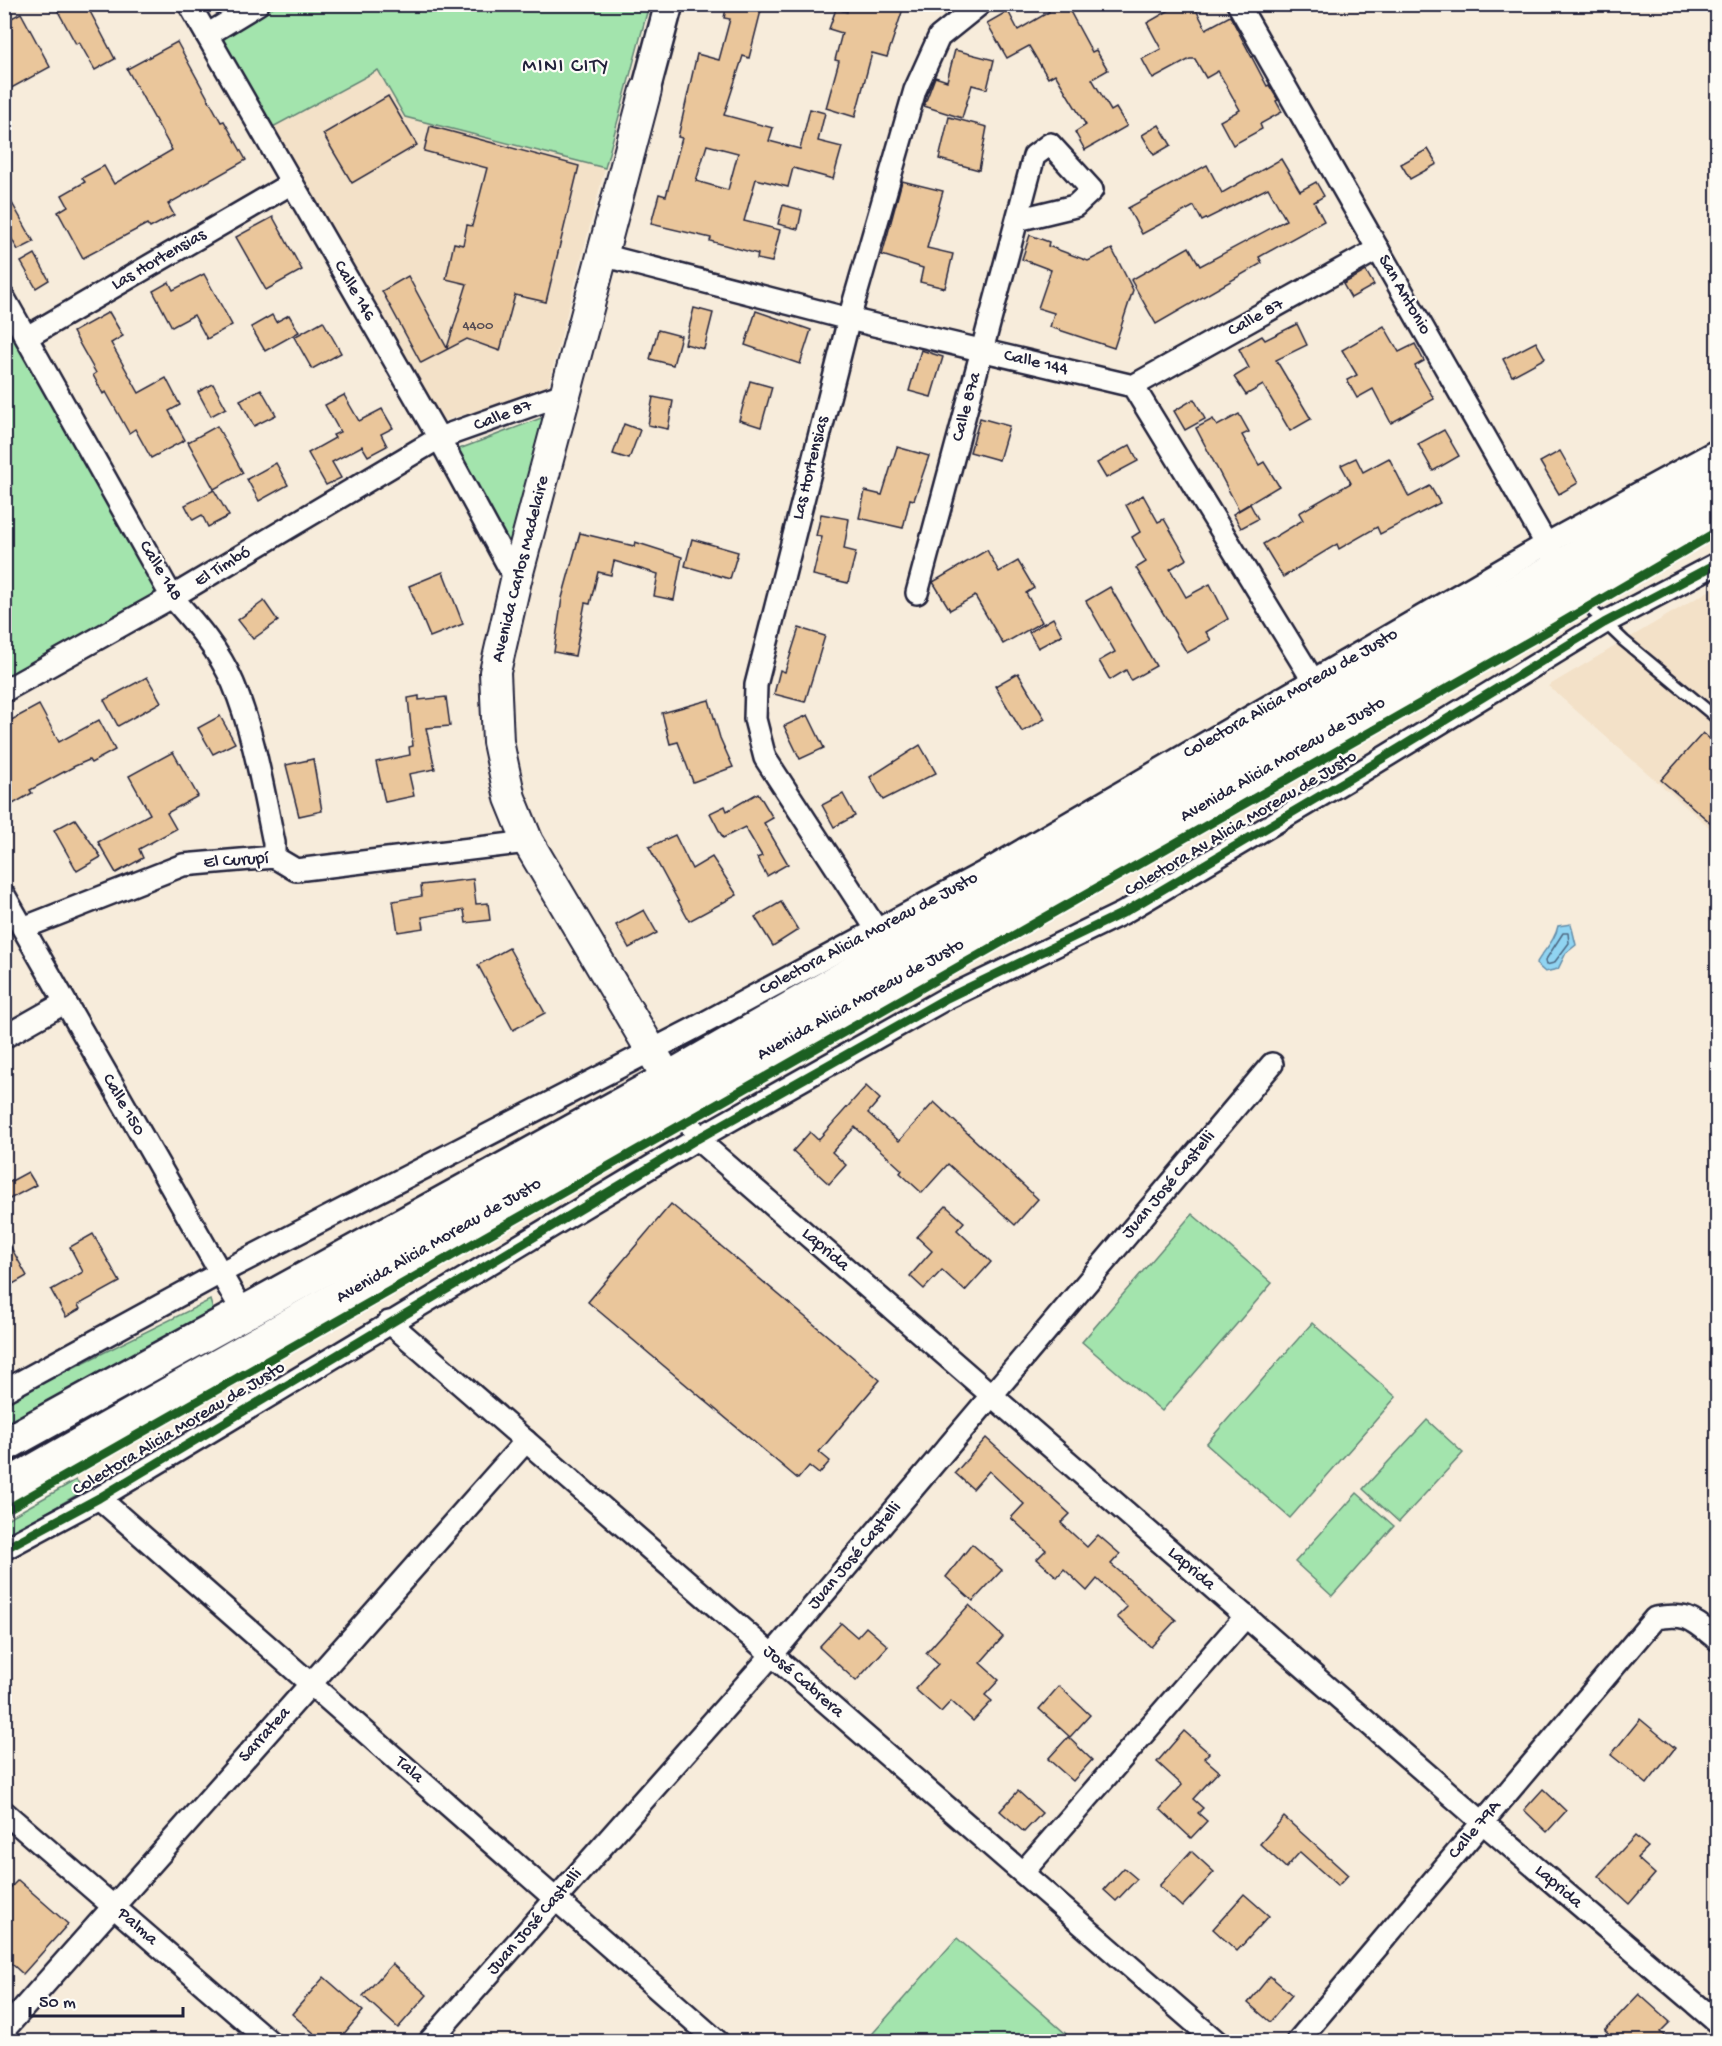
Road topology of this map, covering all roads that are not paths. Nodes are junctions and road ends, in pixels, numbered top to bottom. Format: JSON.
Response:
{"nodes":[{"id":1,"x":189,"y":4,"type":"edge"},
{"id":2,"x":258,"y":4,"type":"edge"},
{"id":3,"x":669,"y":4,"type":"edge"},
{"id":4,"x":980,"y":4,"type":"edge"},
{"id":5,"x":1238,"y":4,"type":"edge"},
{"id":6,"x":207,"y":35,"type":"junction"},
{"id":7,"x":646,"y":90,"type":"joint"},
{"id":8,"x":292,"y":183,"type":"junction"},
{"id":9,"x":1017,"y":220,"type":"dead end"},
{"id":10,"x":1378,"y":249,"type":"junction"},
{"id":11,"x":602,"y":255,"type":"junction"},
{"id":12,"x":4,"y":298,"type":"edge"},
{"id":13,"x":849,"y":319,"type":"junction"},
{"id":14,"x":27,"y":337,"type":"junction"},
{"id":15,"x":982,"y":350,"type":"junction"},
{"id":16,"x":1133,"y":386,"type":"junction"},
{"id":17,"x":566,"y":393,"type":"junction"},
{"id":18,"x":439,"y":438,"type":"junction"},
{"id":19,"x":1718,"y":450,"type":"edge"},
{"id":20,"x":1718,"y":476,"type":"edge"},
{"id":21,"x":1718,"y":512,"type":"edge"},
{"id":22,"x":1718,"y":563,"type":"edge"},
{"id":23,"x":1563,"y":573,"type":"junction"},
{"id":24,"x":516,"y":580,"type":"junction"},
{"id":25,"x":917,"y":593,"type":"dead end"},
{"id":26,"x":172,"y":597,"type":"junction"},
{"id":27,"x":1604,"y":623,"type":"junction"},
{"id":28,"x":1314,"y":682,"type":"junction"},
{"id":29,"x":4,"y":691,"type":"edge"},
{"id":30,"x":1718,"y":719,"type":"edge"},
{"id":31,"x":528,"y":842,"type":"junction"},
{"id":32,"x":274,"y":857,"type":"junction"},
{"id":33,"x":4,"y":895,"type":"edge"},
{"id":34,"x":1124,"y":913,"type":"joint"},
{"id":35,"x":23,"y":928,"type":"junction"},
{"id":36,"x":877,"y":930,"type":"junction"},
{"id":37,"x":64,"y":1003,"type":"junction"},
{"id":38,"x":4,"y":1037,"type":"edge"},
{"id":39,"x":651,"y":1050,"type":"junction"},
{"id":40,"x":1272,"y":1064,"type":"dead end"},
{"id":41,"x":674,"y":1090,"type":"junction"},
{"id":42,"x":697,"y":1139,"type":"junction"},
{"id":43,"x":220,"y":1273,"type":"junction"},
{"id":44,"x":244,"y":1314,"type":"junction"},
{"id":45,"x":389,"y":1322,"type":"junction"},
{"id":46,"x":4,"y":1391,"type":"edge"},
{"id":47,"x":991,"y":1394,"type":"junction"},
{"id":48,"x":526,"y":1441,"type":"junction"},
{"id":49,"x":4,"y":1445,"type":"edge"},
{"id":50,"x":4,"y":1488,"type":"edge"},
{"id":51,"x":99,"y":1498,"type":"junction"},
{"id":52,"x":4,"y":1549,"type":"edge"},
{"id":53,"x":1246,"y":1616,"type":"junction"},
{"id":54,"x":1718,"y":1640,"type":"edge"},
{"id":55,"x":771,"y":1656,"type":"junction"},
{"id":56,"x":311,"y":1684,"type":"junction"},
{"id":57,"x":4,"y":1812,"type":"edge"},
{"id":58,"x":1482,"y":1822,"type":"junction"},
{"id":59,"x":1024,"y":1872,"type":"junction"},
{"id":60,"x":555,"y":1898,"type":"junction"},
{"id":61,"x":112,"y":1906,"type":"junction"},
{"id":62,"x":1718,"y":2023,"type":"edge"},
{"id":63,"x":4,"y":2030,"type":"edge"},
{"id":64,"x":270,"y":2042,"type":"edge"},
{"id":65,"x":429,"y":2042,"type":"edge"},
{"id":66,"x":718,"y":2042,"type":"edge"},
{"id":67,"x":1217,"y":2042,"type":"edge"},
{"id":68,"x":1297,"y":2042,"type":"edge"}],
"edges":[{"from":1,"to":6,"type":"street","name":"Calle 146"},
{"from":2,"to":6,"type":"street"},
{"from":3,"to":7,"type":"street","name":"Avenida Carlos Madelaire"},
{"from":4,"to":13,"type":"street","name":"Las Hortensias"},
{"from":5,"to":10,"type":"street","name":"San Antonio"},
{"from":6,"to":8,"type":"street","name":"Calle 146"},
{"from":7,"to":11,"type":"main road","name":"Avenida Carlos Madelaire"},
{"from":8,"to":14,"type":"street","name":"Las Hortensias"},
{"from":8,"to":18,"type":"street","name":"Calle 146"},
{"from":9,"to":15,"type":"street","name":"Calle 87a"},
{"from":10,"to":16,"type":"street","name":"Calle 87"},
{"from":10,"to":23,"type":"street","name":"San Antonio"},
{"from":11,"to":13,"type":"street","name":"Calle 144"},
{"from":11,"to":17,"type":"main road","name":"Avenida Carlos Madelaire"},
{"from":12,"to":14,"type":"street","name":"Calle 148"},
{"from":13,"to":15,"type":"street","name":"Calle 144"},
{"from":13,"to":36,"type":"street","name":"Las Hortensias"},
{"from":14,"to":26,"type":"street","name":"Calle 148"},
{"from":15,"to":16,"type":"street","name":"Calle 144"},
{"from":15,"to":25,"type":"street","name":"Calle 87a"},
{"from":16,"to":28,"type":"street"},
{"from":17,"to":18,"type":"street","name":"Calle 87"},
{"from":17,"to":24,"type":"main road","name":"Avenida Carlos Madelaire"},
{"from":18,"to":24,"type":"street","name":"Calle 146"},
{"from":18,"to":26,"type":"street","name":"El Timbó"},
{"from":19,"to":23,"type":"street","name":"Colectora Alicia Moreau de Justo"},
{"from":20,"to":23,"type":"main road","name":"Avenida Alicia Moreau de Justo"},
{"from":21,"to":23,"type":"main road","name":"Avenida Alicia Moreau de Justo"},
{"from":22,"to":27,"type":"street","name":"Colectora Av Alicia Moreau de Justo"},
{"from":23,"to":27,"type":"lane"},
{"from":23,"to":28,"type":"street","name":"Colectora Alicia Moreau de Justo"},
{"from":23,"to":41,"type":"main road","name":"Avenida Alicia Moreau de Justo"},
{"from":24,"to":31,"type":"main road","name":"Avenida Carlos Madelaire"},
{"from":26,"to":29,"type":"street","name":"El Timbó"},
{"from":26,"to":32,"type":"street","name":"Calle 148"},
{"from":27,"to":30,"type":"lane"},
{"from":27,"to":34,"type":"street","name":"Colectora Av Alicia Moreau de Justo"},
{"from":28,"to":36,"type":"street","name":"Colectora Alicia Moreau de Justo"},
{"from":31,"to":32,"type":"street","name":"El Curupí"},
{"from":31,"to":39,"type":"main road","name":"Avenida Carlos Madelaire"},
{"from":32,"to":35,"type":"street","name":"El Curupí"},
{"from":33,"to":35,"type":"street","name":"Calle 150"},
{"from":34,"to":42,"type":"street","name":"Colectora Alicia Moreau de Justo"},
{"from":35,"to":37,"type":"street","name":"Calle 150"},
{"from":36,"to":39,"type":"street","name":"Colectora Alicia Moreau de Justo"},
{"from":37,"to":38,"type":"street"},
{"from":37,"to":43,"type":"street","name":"Calle 150"},
{"from":39,"to":41,"type":"main road","name":"Avenida Carlos Madelaire"},
{"from":39,"to":43,"type":"street","name":"Colectora Alicia Moreau de Justo"},
{"from":40,"to":47,"type":"street","name":"Juan José Castelli"},
{"from":41,"to":42,"type":"street","name":"Laprida"},
{"from":41,"to":44,"type":"main road","name":"Avenida Alicia Moreau de Justo"},
{"from":41,"to":50,"type":"main road","name":"Avenida Alicia Moreau de Justo"},
{"from":42,"to":45,"type":"street","name":"Colectora Alicia Moreau de Justo"},
{"from":42,"to":47,"type":"street","name":"Laprida"},
{"from":43,"to":44,"type":"street","name":"Calle 150"},
{"from":43,"to":46,"type":"street","name":"Colectora Alicia Moreau de Justo"},
{"from":44,"to":49,"type":"main road","name":"Avenida Alicia Moreau de Justo"},
{"from":45,"to":48,"type":"street","name":"José Cabrera"},
{"from":45,"to":51,"type":"street","name":"Colectora Alicia Moreau de Justo"},
{"from":47,"to":53,"type":"street","name":"Laprida"},
{"from":47,"to":55,"type":"street","name":"Juan José Castelli"},
{"from":48,"to":55,"type":"street","name":"José Cabrera"},
{"from":48,"to":56,"type":"street","name":"Sarratea"},
{"from":51,"to":52,"type":"street","name":"Colectora Alicia Moreau de Justo"},
{"from":51,"to":56,"type":"street","name":"Tala"},
{"from":53,"to":58,"type":"street","name":"Laprida"},
{"from":53,"to":59,"type":"street"},
{"from":54,"to":58,"type":"street","name":"Calle 79A"},
{"from":55,"to":59,"type":"street","name":"José Cabrera"},
{"from":55,"to":60,"type":"street","name":"Juan José Castelli"},
{"from":56,"to":60,"type":"street","name":"Tala"},
{"from":56,"to":61,"type":"street","name":"Sarratea"},
{"from":57,"to":61,"type":"street","name":"Palma"},
{"from":58,"to":62,"type":"street","name":"Laprida"},
{"from":58,"to":68,"type":"street","name":"Calle 79A"},
{"from":59,"to":67,"type":"street","name":"José Cabrera"},
{"from":60,"to":65,"type":"street","name":"Juan José Castelli"},
{"from":60,"to":66,"type":"street","name":"Tala"},
{"from":61,"to":63,"type":"street","name":"Sarratea"},
{"from":61,"to":64,"type":"street","name":"Palma"}]}
